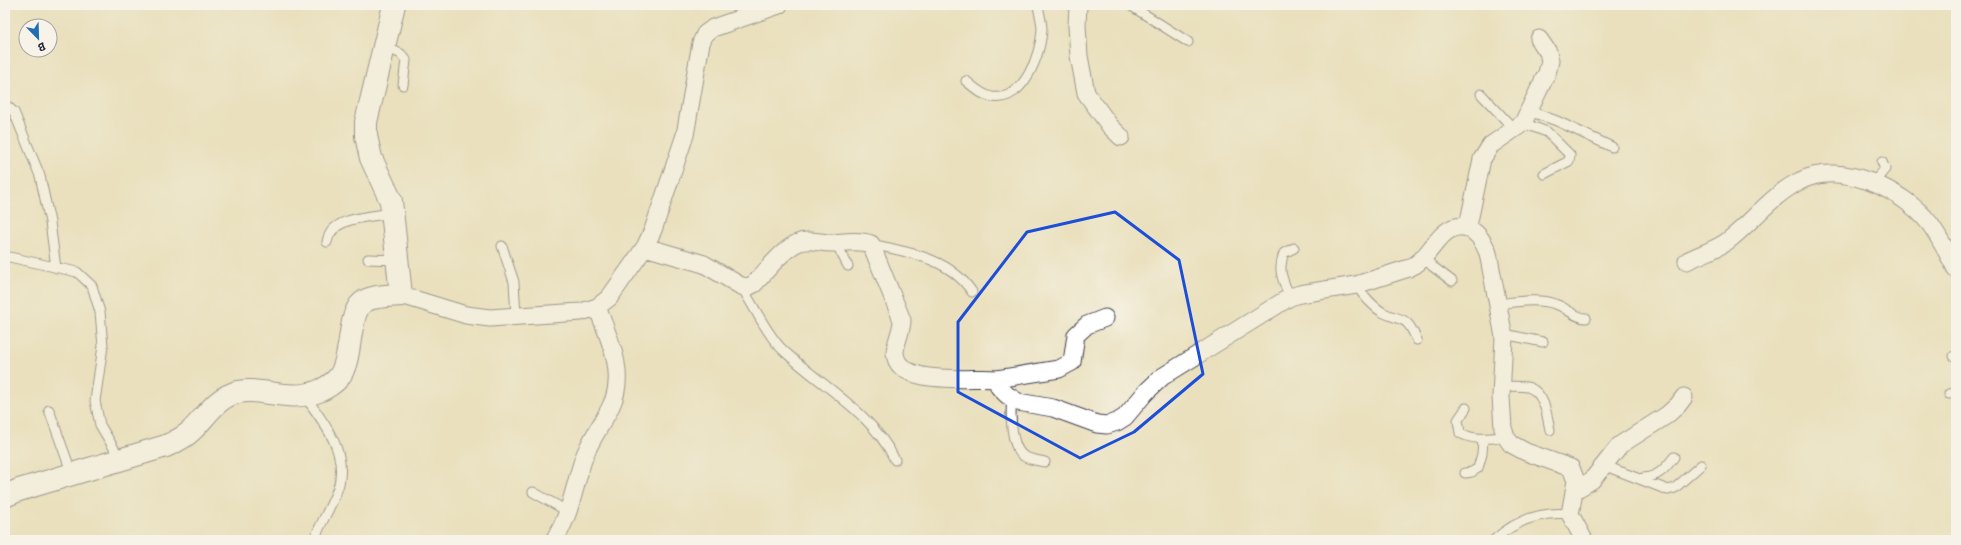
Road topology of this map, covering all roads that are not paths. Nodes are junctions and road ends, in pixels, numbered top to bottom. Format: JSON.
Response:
{"nodes":[{"id":1,"x":394,"y":5,"type":"edge"},
{"id":2,"x":779,"y":5,"type":"edge"},
{"id":3,"x":1038,"y":5,"type":"edge"},
{"id":4,"x":1078,"y":5,"type":"edge"},
{"id":5,"x":1130,"y":5,"type":"edge"},
{"id":6,"x":1539,"y":39,"type":"dead end"},
{"id":7,"x":1188,"y":42,"type":"dead end"},
{"id":8,"x":384,"y":46,"type":"junction"},
{"id":9,"x":966,"y":80,"type":"dead end"},
{"id":10,"x":403,"y":85,"type":"dead end"},
{"id":11,"x":1480,"y":94,"type":"dead end"},
{"id":12,"x":5,"y":104,"type":"edge"},
{"id":13,"x":1522,"y":121,"type":"junction"},
{"id":14,"x":1121,"y":137,"type":"dead end"},
{"id":15,"x":1612,"y":147,"type":"dead end"},
{"id":16,"x":1882,"y":162,"type":"dead end"},
{"id":17,"x":1544,"y":174,"type":"dead end"},
{"id":18,"x":1871,"y":183,"type":"junction"},
{"id":19,"x":390,"y":203,"type":"junction"},
{"id":20,"x":1468,"y":226,"type":"junction"},
{"id":21,"x":327,"y":242,"type":"dead end"},
{"id":22,"x":836,"y":243,"type":"junction"},
{"id":23,"x":871,"y":244,"type":"junction"},
{"id":24,"x":502,"y":246,"type":"dead end"},
{"id":25,"x":645,"y":247,"type":"junction"},
{"id":26,"x":1294,"y":248,"type":"dead end"},
{"id":27,"x":5,"y":256,"type":"edge"},
{"id":28,"x":1425,"y":258,"type":"junction"},
{"id":29,"x":368,"y":259,"type":"dead end"},
{"id":30,"x":397,"y":260,"type":"junction"},
{"id":31,"x":1687,"y":260,"type":"dead end"},
{"id":32,"x":848,"y":266,"type":"dead end"},
{"id":33,"x":56,"y":268,"type":"junction"},
{"id":34,"x":1956,"y":269,"type":"edge"},
{"id":35,"x":1452,"y":281,"type":"dead end"},
{"id":36,"x":1356,"y":284,"type":"junction"},
{"id":37,"x":741,"y":286,"type":"junction"},
{"id":38,"x":972,"y":292,"type":"dead end"},
{"id":39,"x":401,"y":295,"type":"junction"},
{"id":40,"x":1290,"y":297,"type":"junction"},
{"id":41,"x":1498,"y":304,"type":"junction"},
{"id":42,"x":597,"y":307,"type":"junction"},
{"id":43,"x":516,"y":316,"type":"junction"},
{"id":44,"x":1105,"y":318,"type":"dead end"},
{"id":45,"x":1586,"y":318,"type":"dead end"},
{"id":46,"x":1504,"y":334,"type":"junction"},
{"id":47,"x":1417,"y":340,"type":"dead end"},
{"id":48,"x":1543,"y":342,"type":"dead end"},
{"id":49,"x":997,"y":378,"type":"junction"},
{"id":50,"x":1502,"y":386,"type":"junction"},
{"id":51,"x":304,"y":396,"type":"junction"},
{"id":52,"x":1684,"y":397,"type":"dead end"},
{"id":53,"x":1012,"y":399,"type":"junction"},
{"id":54,"x":1466,"y":408,"type":"dead end"},
{"id":55,"x":49,"y":410,"type":"dead end"},
{"id":56,"x":1550,"y":430,"type":"dead end"},
{"id":57,"x":1506,"y":437,"type":"junction"},
{"id":58,"x":1483,"y":439,"type":"junction"},
{"id":59,"x":1674,"y":457,"type":"dead end"},
{"id":60,"x":121,"y":460,"type":"junction"},
{"id":61,"x":895,"y":460,"type":"dead end"},
{"id":62,"x":1045,"y":462,"type":"dead end"},
{"id":63,"x":1603,"y":465,"type":"junction"},
{"id":64,"x":1701,"y":465,"type":"dead end"},
{"id":65,"x":1465,"y":473,"type":"dead end"},
{"id":66,"x":72,"y":474,"type":"junction"},
{"id":67,"x":1639,"y":478,"type":"junction"},
{"id":68,"x":1574,"y":491,"type":"junction"},
{"id":69,"x":533,"y":492,"type":"dead end"},
{"id":70,"x":5,"y":496,"type":"edge"},
{"id":71,"x":567,"y":511,"type":"junction"},
{"id":72,"x":1570,"y":514,"type":"junction"},
{"id":73,"x":314,"y":540,"type":"edge"},
{"id":74,"x":554,"y":540,"type":"edge"},
{"id":75,"x":1494,"y":540,"type":"edge"},
{"id":76,"x":1584,"y":540,"type":"edge"}],
"edges":[{"from":1,"to":8,"type":"street"},
{"from":2,"to":25,"type":"street"},
{"from":3,"to":9,"type":"lane"},
{"from":4,"to":14,"type":"street"},
{"from":5,"to":7,"type":"lane"},
{"from":6,"to":13,"type":"street"},
{"from":8,"to":10,"type":"lane"},
{"from":8,"to":19,"type":"street"},
{"from":11,"to":13,"type":"lane"},
{"from":12,"to":33,"type":"lane"},
{"from":13,"to":15,"type":"lane"},
{"from":13,"to":17,"type":"lane"},
{"from":13,"to":20,"type":"street"},
{"from":16,"to":18,"type":"lane"},
{"from":18,"to":31,"type":"street"},
{"from":18,"to":34,"type":"street"},
{"from":19,"to":21,"type":"lane"},
{"from":19,"to":30,"type":"street"},
{"from":20,"to":28,"type":"street"},
{"from":20,"to":41,"type":"street"},
{"from":22,"to":23,"type":"street"},
{"from":22,"to":32,"type":"lane"},
{"from":22,"to":37,"type":"street"},
{"from":23,"to":38,"type":"lane"},
{"from":23,"to":49,"type":"street"},
{"from":24,"to":43,"type":"lane"},
{"from":25,"to":37,"type":"street"},
{"from":25,"to":42,"type":"street"},
{"from":26,"to":40,"type":"lane"},
{"from":27,"to":33,"type":"lane"},
{"from":28,"to":35,"type":"lane"},
{"from":28,"to":36,"type":"street"},
{"from":29,"to":30,"type":"lane"},
{"from":30,"to":39,"type":"street"},
{"from":33,"to":60,"type":"lane"},
{"from":36,"to":40,"type":"street"},
{"from":36,"to":47,"type":"lane"},
{"from":37,"to":61,"type":"lane"},
{"from":39,"to":43,"type":"street"},
{"from":39,"to":51,"type":"street"},
{"from":40,"to":53,"type":"street"},
{"from":41,"to":45,"type":"lane"},
{"from":41,"to":46,"type":"street"},
{"from":42,"to":43,"type":"street"},
{"from":42,"to":71,"type":"street"},
{"from":44,"to":49,"type":"street"},
{"from":46,"to":48,"type":"lane"},
{"from":46,"to":50,"type":"street"},
{"from":49,"to":53,"type":"street"},
{"from":50,"to":56,"type":"lane"},
{"from":50,"to":57,"type":"street"},
{"from":51,"to":60,"type":"street"},
{"from":51,"to":73,"type":"lane"},
{"from":52,"to":63,"type":"street"},
{"from":53,"to":62,"type":"lane"},
{"from":54,"to":58,"type":"lane"},
{"from":55,"to":66,"type":"lane"},
{"from":57,"to":58,"type":"lane"},
{"from":57,"to":68,"type":"street"},
{"from":58,"to":65,"type":"lane"},
{"from":59,"to":67,"type":"lane"},
{"from":60,"to":66,"type":"street"},
{"from":63,"to":67,"type":"lane"},
{"from":63,"to":68,"type":"street"},
{"from":64,"to":67,"type":"lane"},
{"from":66,"to":70,"type":"street"},
{"from":68,"to":72,"type":"street"},
{"from":69,"to":71,"type":"lane"},
{"from":71,"to":74,"type":"street"},
{"from":72,"to":75,"type":"lane"},
{"from":72,"to":76,"type":"street"}]}
